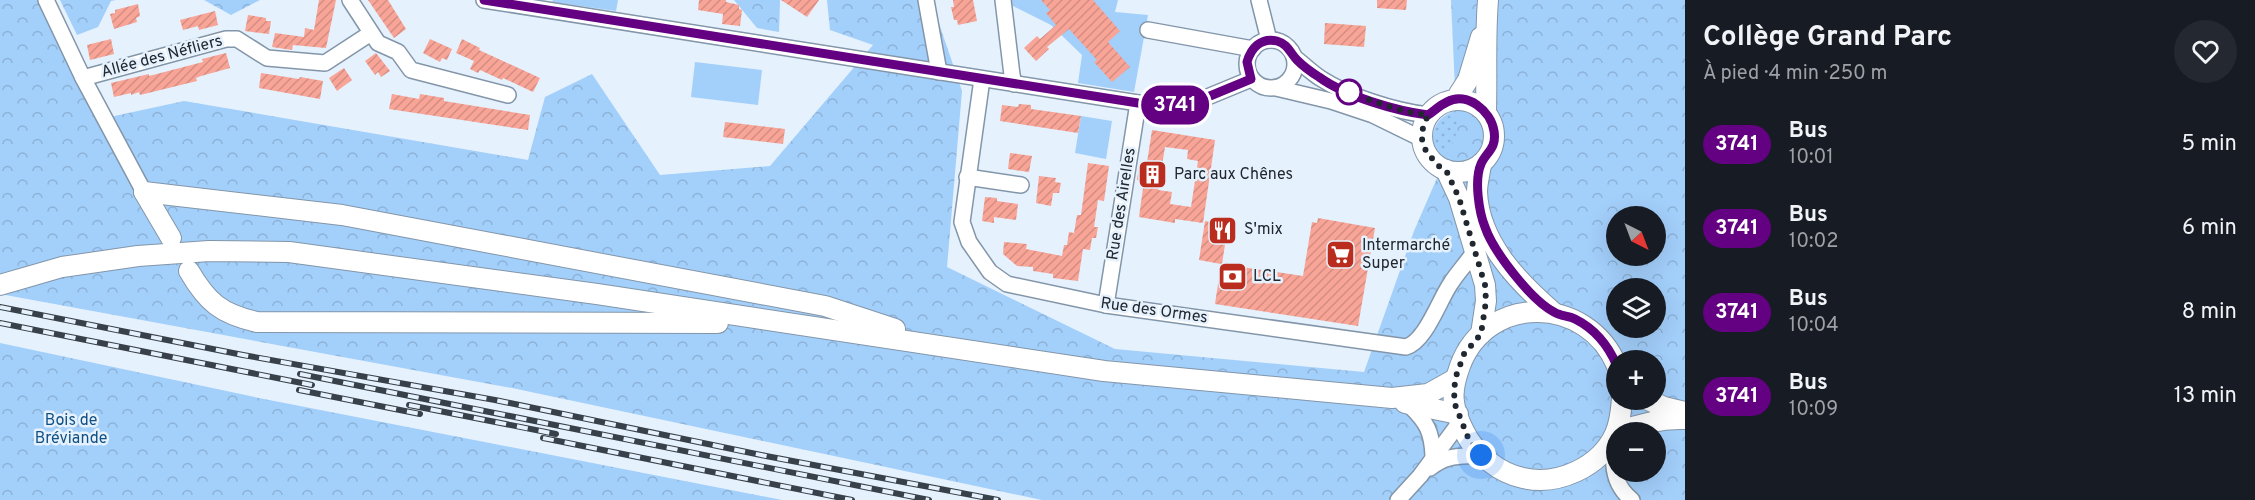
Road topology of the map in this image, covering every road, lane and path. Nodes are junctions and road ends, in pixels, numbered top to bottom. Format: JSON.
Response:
{"nodes":[{"id":1,"x":46,"y":0,"type":"edge"},
{"id":2,"x":350,"y":0,"type":"edge"},
{"id":3,"x":484,"y":0,"type":"edge"},
{"id":4,"x":926,"y":0,"type":"edge"},
{"id":5,"x":1003,"y":0,"type":"edge"},
{"id":6,"x":1259,"y":0,"type":"edge"},
{"id":7,"x":1488,"y":0,"type":"edge"},
{"id":8,"x":1486,"y":23,"type":"junction"},
{"id":9,"x":1148,"y":30,"type":"dead end"},
{"id":10,"x":371,"y":33,"type":"junction"},
{"id":11,"x":1269,"y":40,"type":"junction"},
{"id":12,"x":1253,"y":49,"type":"junction"},
{"id":13,"x":1294,"y":57,"type":"junction"},
{"id":14,"x":939,"y":72,"type":"junction"},
{"id":15,"x":82,"y":78,"type":"junction"},
{"id":16,"x":982,"y":79,"type":"junction"},
{"id":17,"x":1251,"y":79,"type":"junction"},
{"id":18,"x":1014,"y":84,"type":"junction"},
{"id":19,"x":1276,"y":88,"type":"junction"},
{"id":20,"x":508,"y":95,"type":"dead end"},
{"id":21,"x":1460,"y":99,"type":"junction"},
{"id":22,"x":1138,"y":103,"type":"junction"},
{"id":23,"x":1486,"y":111,"type":"junction"},
{"id":24,"x":1428,"y":115,"type":"junction"},
{"id":25,"x":1422,"y":139,"type":"junction"},
{"id":26,"x":1481,"y":164,"type":"junction"},
{"id":27,"x":1446,"y":170,"type":"junction"},
{"id":28,"x":967,"y":177,"type":"junction"},
{"id":29,"x":1021,"y":185,"type":"dead end"},
{"id":30,"x":144,"y":192,"type":"junction"},
{"id":31,"x":171,"y":238,"type":"dead end"},
{"id":32,"x":1474,"y":252,"type":"junction"},
{"id":33,"x":189,"y":271,"type":"dead end"},
{"id":34,"x":0,"y":285,"type":"edge"},
{"id":35,"x":1106,"y":304,"type":"junction"},
{"id":36,"x":1553,"y":312,"type":"junction"},
{"id":37,"x":793,"y":324,"type":"junction"},
{"id":38,"x":1481,"y":334,"type":"junction"},
{"id":39,"x":952,"y":348,"type":"junction"},
{"id":40,"x":1609,"y":350,"type":"edge"},
{"id":41,"x":1455,"y":379,"type":"junction"},
{"id":42,"x":1400,"y":401,"type":"junction"},
{"id":43,"x":1666,"y":408,"type":"edge"},
{"id":44,"x":1685,"y":412,"type":"edge"},
{"id":45,"x":1459,"y":418,"type":"junction"},
{"id":46,"x":1685,"y":419,"type":"edge"},
{"id":47,"x":1648,"y":422,"type":"edge"},
{"id":48,"x":1606,"y":446,"type":"edge"},
{"id":49,"x":1481,"y":455,"type":"junction"},
{"id":50,"x":1433,"y":456,"type":"junction"},
{"id":51,"x":1420,"y":476,"type":"junction"},
{"id":52,"x":1619,"y":482,"type":"edge"},
{"id":53,"x":1398,"y":500,"type":"edge"},
{"id":54,"x":1632,"y":500,"type":"edge"}],
"edges":[{"from":1,"to":15,"type":"street"},
{"from":2,"to":10,"type":"street"},
{"from":3,"to":14,"type":"street"},
{"from":4,"to":14,"type":"street"},
{"from":5,"to":18,"type":"street"},
{"from":6,"to":11,"type":"street"},
{"from":7,"to":8,"type":"main road"},
{"from":8,"to":21,"type":"main road"},
{"from":8,"to":23,"type":"main road"},
{"from":9,"to":12,"type":"street"},
{"from":10,"to":15,"type":"street","name":"Allée des Néfliers"},
{"from":10,"to":20,"type":"street"},
{"from":11,"to":12,"type":"street"},
{"from":11,"to":13,"type":"street"},
{"from":12,"to":17,"type":"street"},
{"from":13,"to":19,"type":"street"},
{"from":13,"to":24,"type":"street"},
{"from":14,"to":16,"type":"street"},
{"from":15,"to":30,"type":"street"},
{"from":16,"to":18,"type":"street"},
{"from":16,"to":28,"type":"street","name":"Rue des Ormes"},
{"from":17,"to":19,"type":"street"},
{"from":17,"to":22,"type":"street"},
{"from":18,"to":22,"type":"street"},
{"from":19,"to":25,"type":"street"},
{"from":21,"to":23,"type":"main road"},
{"from":21,"to":24,"type":"main road"},
{"from":22,"to":35,"type":"street","name":"Rue des Airelles"},
{"from":23,"to":26,"type":"main road"},
{"from":24,"to":25,"type":"main road"},
{"from":25,"to":27,"type":"main road"},
{"from":26,"to":27,"type":"main road"},
{"from":26,"to":36,"type":"main road"},
{"from":27,"to":32,"type":"main road"},
{"from":28,"to":29,"type":"street"},
{"from":28,"to":35,"type":"street","name":"Rue des Ormes"},
{"from":30,"to":31,"type":"main road"},
{"from":30,"to":39,"type":"main road"},
{"from":32,"to":35,"type":"street","name":"Rue des Ormes"},
{"from":32,"to":38,"type":"main road"},
{"from":33,"to":37,"type":"main road"},
{"from":34,"to":37,"type":"main road"},
{"from":36,"to":38,"type":"main road"},
{"from":36,"to":40,"type":"main road"},
{"from":37,"to":39,"type":"main road"},
{"from":38,"to":41,"type":"main road"},
{"from":39,"to":42,"type":"main road"},
{"from":41,"to":42,"type":"main road"},
{"from":41,"to":45,"type":"main road"},
{"from":42,"to":45,"type":"main road"},
{"from":42,"to":50,"type":"street"},
{"from":43,"to":44,"type":"main road"},
{"from":45,"to":49,"type":"main road"},
{"from":45,"to":50,"type":"street"},
{"from":46,"to":47,"type":"main road"},
{"from":48,"to":49,"type":"main road"},
{"from":49,"to":51,"type":"street"},
{"from":50,"to":51,"type":"street"},
{"from":51,"to":53,"type":"street"},
{"from":52,"to":54,"type":"street"}]}
